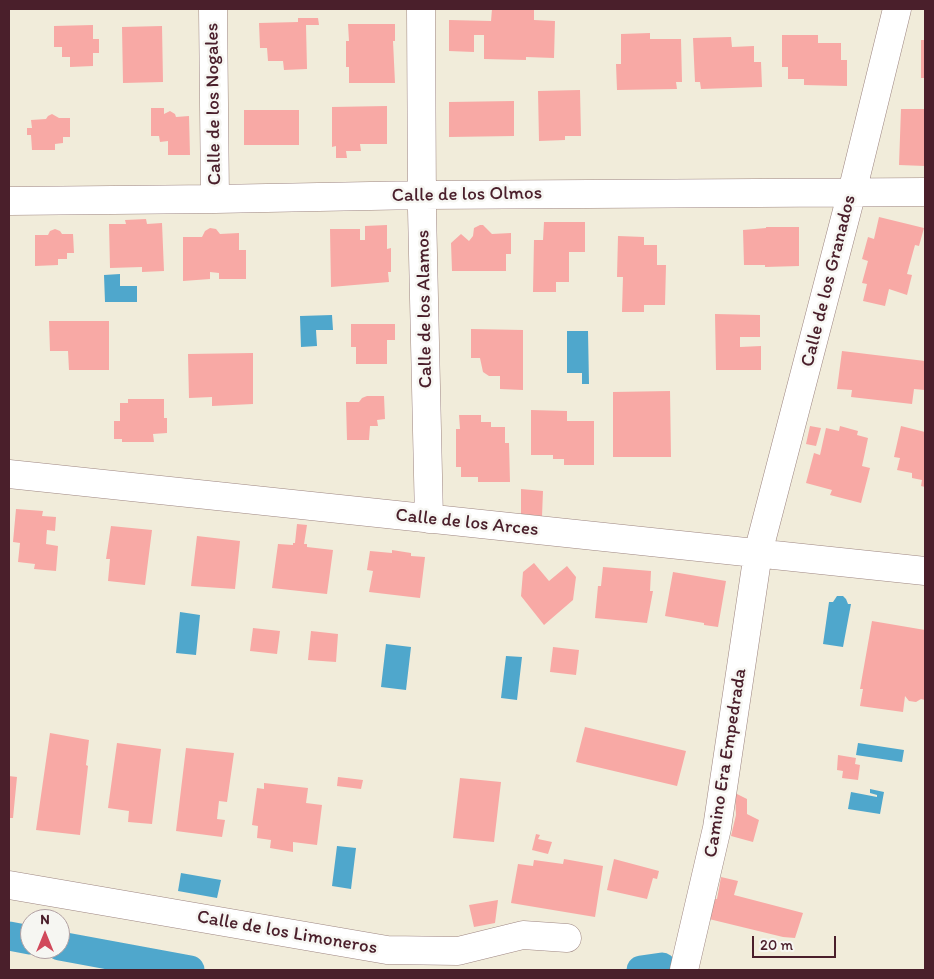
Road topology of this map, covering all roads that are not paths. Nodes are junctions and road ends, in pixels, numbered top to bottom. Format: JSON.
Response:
{"nodes":[{"id":1,"x":213,"y":9,"type":"edge"},
{"id":2,"x":421,"y":9,"type":"edge"},
{"id":3,"x":897,"y":9,"type":"edge"},
{"id":4,"x":852,"y":192,"type":"junction"},
{"id":5,"x":925,"y":192,"type":"edge"},
{"id":6,"x":422,"y":195,"type":"junction"},
{"id":7,"x":215,"y":199,"type":"junction"},
{"id":8,"x":9,"y":201,"type":"edge"},
{"id":9,"x":9,"y":474,"type":"edge"},
{"id":10,"x":429,"y":520,"type":"junction"},
{"id":11,"x":758,"y":553,"type":"junction"},
{"id":12,"x":925,"y":571,"type":"edge"},
{"id":13,"x":9,"y":885,"type":"edge"},
{"id":14,"x":567,"y":938,"type":"dead end"},
{"id":15,"x":684,"y":970,"type":"edge"}],
"edges":[{"from":1,"to":7,"type":"street","name":"Calle de los Nogales"},
{"from":2,"to":6,"type":"street","name":"Calle de los Alamos"},
{"from":3,"to":4,"type":"street","name":"Calle de los Granados"},
{"from":4,"to":5,"type":"street","name":"Calle de los Olmos"},
{"from":4,"to":6,"type":"street","name":"Calle de los Olmos"},
{"from":4,"to":11,"type":"street","name":"Calle de los Granados"},
{"from":6,"to":7,"type":"street","name":"Calle de los Olmos"},
{"from":6,"to":10,"type":"street","name":"Calle de los Alamos"},
{"from":7,"to":8,"type":"street","name":"Calle de los Olmos"},
{"from":9,"to":10,"type":"street","name":"Calle de los Arces"},
{"from":10,"to":11,"type":"street","name":"Calle de los Arces"},
{"from":11,"to":12,"type":"street","name":"Calle de los Arces"},
{"from":11,"to":15,"type":"street","name":"Camino Era Empedrada"},
{"from":13,"to":14,"type":"street","name":"Calle de los Limoneros"}]}
